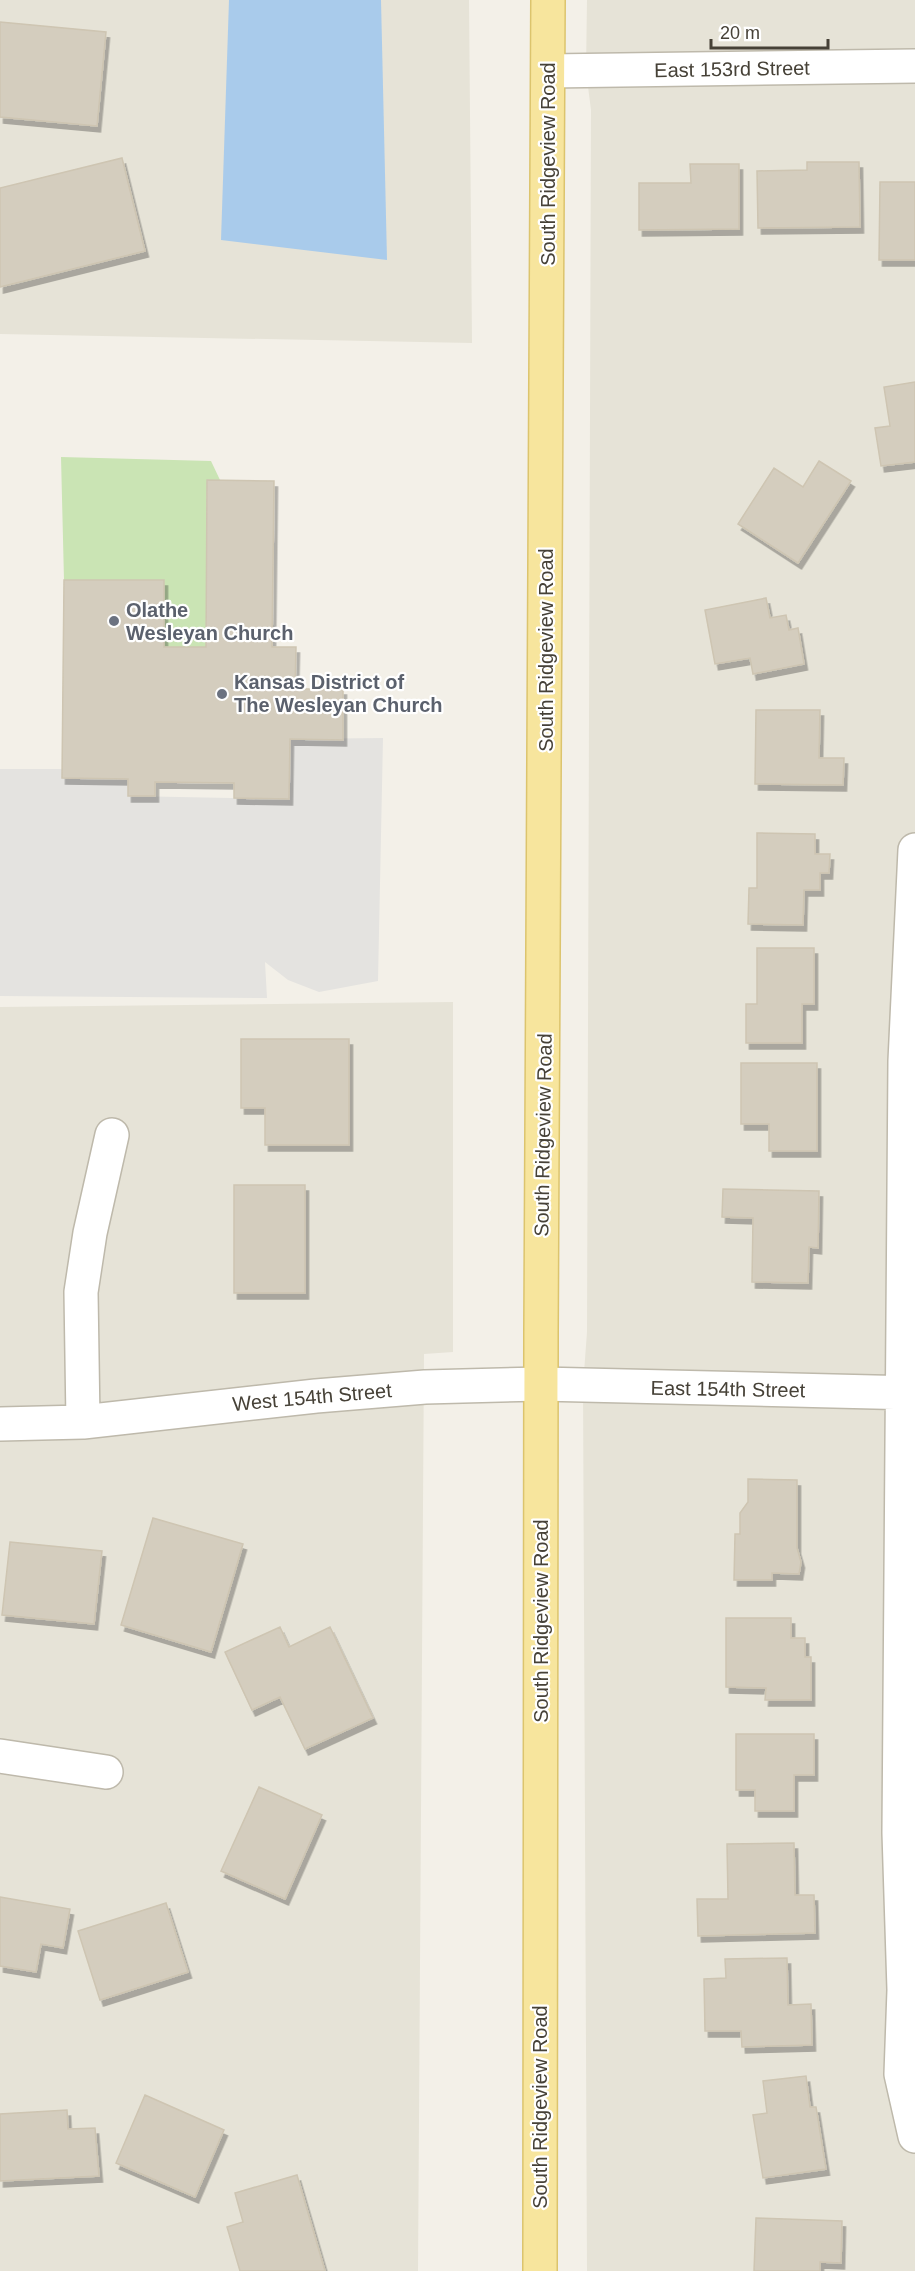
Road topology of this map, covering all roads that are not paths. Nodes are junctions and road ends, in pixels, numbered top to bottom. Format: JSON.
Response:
{"nodes":[{"id":1,"x":548,"y":0,"type":"edge"},
{"id":2,"x":915,"y":66,"type":"edge"},
{"id":3,"x":549,"y":70,"type":"junction"},
{"id":4,"x":915,"y":850,"type":"edge"},
{"id":5,"x":112,"y":1136,"type":"dead end"},
{"id":6,"x":541,"y":1384,"type":"junction"},
{"id":7,"x":909,"y":1393,"type":"edge"},
{"id":8,"x":83,"y":1422,"type":"junction"},
{"id":9,"x":0,"y":1424,"type":"edge"},
{"id":10,"x":0,"y":1756,"type":"edge"},
{"id":11,"x":106,"y":1772,"type":"dead end"},
{"id":12,"x":908,"y":1908,"type":"edge"},
{"id":13,"x":915,"y":2136,"type":"edge"},
{"id":14,"x":540,"y":2271,"type":"edge"}],
"edges":[{"from":1,"to":3,"type":"main road","name":"South Ridgeview Road"},
{"from":2,"to":3,"type":"street","name":"East 153rd Street"},
{"from":3,"to":6,"type":"main road","name":"South Ridgeview Road"},
{"from":4,"to":7,"type":"street"},
{"from":5,"to":8,"type":"street"},
{"from":6,"to":7,"type":"street","name":"East 154th Street"},
{"from":6,"to":8,"type":"street","name":"West 154th Street"},
{"from":6,"to":14,"type":"main road","name":"South Ridgeview Road"},
{"from":7,"to":12,"type":"street"},
{"from":8,"to":9,"type":"street","name":"West 154th Street"},
{"from":10,"to":11,"type":"street"},
{"from":12,"to":13,"type":"street"}]}
